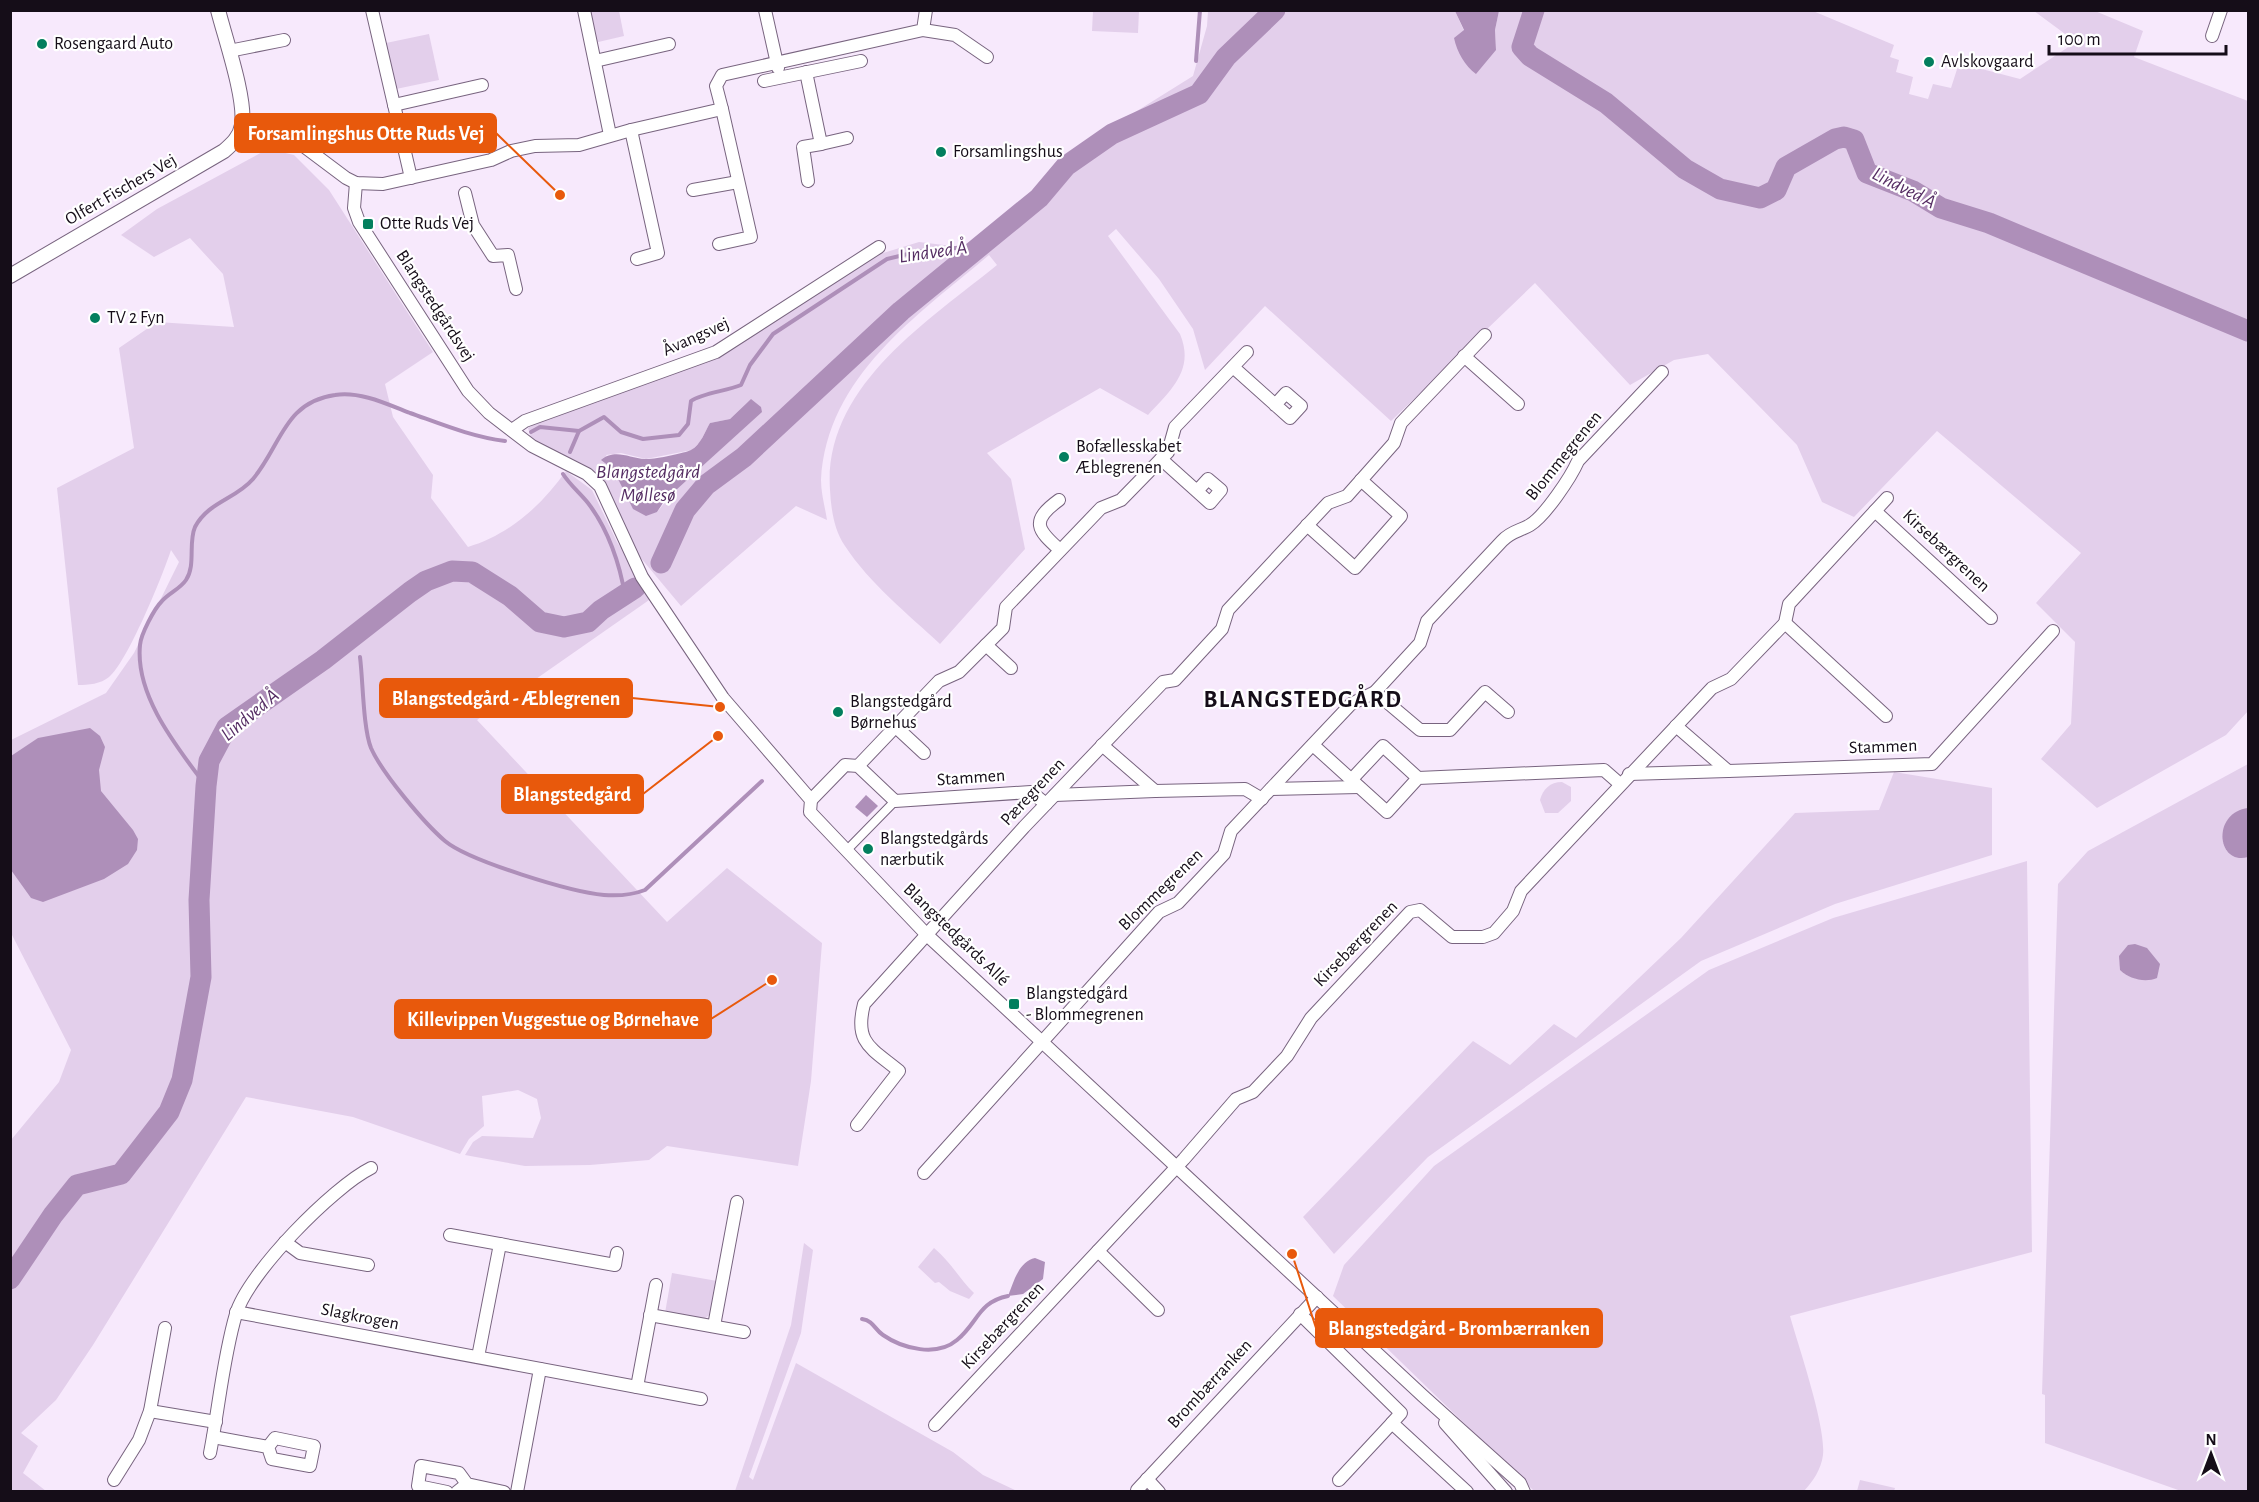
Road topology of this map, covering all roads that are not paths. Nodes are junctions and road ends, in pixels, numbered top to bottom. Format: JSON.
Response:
{"nodes":[{"id":1,"x":218,"y":10,"type":"edge"},
{"id":2,"x":372,"y":10,"type":"edge"},
{"id":3,"x":584,"y":10,"type":"edge"},
{"id":4,"x":765,"y":10,"type":"edge"},
{"id":5,"x":926,"y":10,"type":"edge"},
{"id":6,"x":2221,"y":10,"type":"edge"},
{"id":7,"x":923,"y":30,"type":"junction"},
{"id":8,"x":2212,"y":36,"type":"dead end"},
{"id":9,"x":284,"y":40,"type":"dead end"},
{"id":10,"x":669,"y":44,"type":"dead end"},
{"id":11,"x":229,"y":51,"type":"junction"},
{"id":12,"x":987,"y":57,"type":"dead end"},
{"id":13,"x":595,"y":61,"type":"junction"},
{"id":14,"x":776,"y":61,"type":"junction"},
{"id":15,"x":861,"y":61,"type":"dead end"},
{"id":16,"x":806,"y":72,"type":"junction"},
{"id":17,"x":780,"y":78,"type":"junction"},
{"id":18,"x":764,"y":81,"type":"dead end"},
{"id":19,"x":482,"y":85,"type":"dead end"},
{"id":20,"x":394,"y":105,"type":"junction"},
{"id":21,"x":722,"y":109,"type":"junction"},
{"id":22,"x":242,"y":127,"type":"junction"},
{"id":23,"x":631,"y":130,"type":"junction"},
{"id":24,"x":610,"y":135,"type":"junction"},
{"id":25,"x":847,"y":138,"type":"dead end"},
{"id":26,"x":821,"y":144,"type":"junction"},
{"id":27,"x":411,"y":178,"type":"junction"},
{"id":28,"x":808,"y":181,"type":"dead end"},
{"id":29,"x":738,"y":182,"type":"junction"},
{"id":30,"x":356,"y":183,"type":"junction"},
{"id":31,"x":693,"y":190,"type":"dead end"},
{"id":32,"x":465,"y":193,"type":"dead end"},
{"id":33,"x":719,"y":244,"type":"dead end"},
{"id":34,"x":879,"y":247,"type":"dead end"},
{"id":35,"x":637,"y":259,"type":"dead end"},
{"id":36,"x":10,"y":276,"type":"edge"},
{"id":37,"x":516,"y":289,"type":"dead end"},
{"id":38,"x":1485,"y":335,"type":"dead end"},
{"id":39,"x":1247,"y":352,"type":"dead end"},
{"id":40,"x":1464,"y":356,"type":"junction"},
{"id":41,"x":1233,"y":368,"type":"junction"},
{"id":42,"x":1662,"y":372,"type":"dead end"},
{"id":43,"x":1518,"y":404,"type":"dead end"},
{"id":44,"x":1275,"y":405,"type":"dead end"},
{"id":45,"x":512,"y":430,"type":"junction"},
{"id":46,"x":1161,"y":459,"type":"junction"},
{"id":47,"x":1361,"y":480,"type":"junction"},
{"id":48,"x":1197,"y":491,"type":"dead end"},
{"id":49,"x":1887,"y":498,"type":"dead end"},
{"id":50,"x":1059,"y":500,"type":"dead end"},
{"id":51,"x":1875,"y":511,"type":"junction"},
{"id":52,"x":1307,"y":525,"type":"junction"},
{"id":53,"x":629,"y":550,"type":"joint"},
{"id":54,"x":1060,"y":550,"type":"junction"},
{"id":55,"x":1991,"y":618,"type":"dead end"},
{"id":56,"x":1785,"y":623,"type":"junction"},
{"id":57,"x":2053,"y":631,"type":"dead end"},
{"id":58,"x":986,"y":645,"type":"junction"},
{"id":59,"x":1011,"y":668,"type":"dead end"},
{"id":60,"x":1375,"y":692,"type":"junction"},
{"id":61,"x":1508,"y":712,"type":"dead end"},
{"id":62,"x":1886,"y":716,"type":"dead end"},
{"id":63,"x":1676,"y":726,"type":"junction"},
{"id":64,"x":896,"y":727,"type":"junction"},
{"id":65,"x":1102,"y":745,"type":"junction"},
{"id":66,"x":1312,"y":745,"type":"junction"},
{"id":67,"x":924,"y":753,"type":"dead end"},
{"id":68,"x":858,"y":766,"type":"junction"},
{"id":69,"x":1728,"y":771,"type":"junction"},
{"id":70,"x":1629,"y":774,"type":"junction"},
{"id":71,"x":1418,"y":778,"type":"junction"},
{"id":72,"x":1356,"y":783,"type":"junction"},
{"id":73,"x":1620,"y":784,"type":"junction"},
{"id":74,"x":1271,"y":789,"type":"junction"},
{"id":75,"x":1155,"y":791,"type":"junction"},
{"id":76,"x":1050,"y":799,"type":"junction"},
{"id":77,"x":1262,"y":799,"type":"junction"},
{"id":78,"x":811,"y":800,"type":"junction"},
{"id":79,"x":895,"y":801,"type":"junction"},
{"id":80,"x":846,"y":851,"type":"junction"},
{"id":81,"x":927,"y":935,"type":"junction"},
{"id":82,"x":1041,"y":1040,"type":"junction"},
{"id":83,"x":857,"y":1125,"type":"dead end"},
{"id":84,"x":1176,"y":1167,"type":"junction"},
{"id":85,"x":371,"y":1168,"type":"dead end"},
{"id":86,"x":924,"y":1173,"type":"dead end"},
{"id":87,"x":737,"y":1202,"type":"dead end"},
{"id":88,"x":450,"y":1235,"type":"dead end"},
{"id":89,"x":285,"y":1242,"type":"junction"},
{"id":90,"x":500,"y":1244,"type":"junction"},
{"id":91,"x":1098,"y":1251,"type":"junction"},
{"id":92,"x":617,"y":1253,"type":"dead end"},
{"id":93,"x":368,"y":1265,"type":"dead end"},
{"id":94,"x":656,"y":1285,"type":"dead end"},
{"id":95,"x":1317,"y":1297,"type":"junction"},
{"id":96,"x":1158,"y":1310,"type":"dead end"},
{"id":97,"x":236,"y":1312,"type":"junction"},
{"id":98,"x":1300,"y":1314,"type":"junction"},
{"id":99,"x":650,"y":1315,"type":"junction"},
{"id":100,"x":714,"y":1326,"type":"junction"},
{"id":101,"x":165,"y":1328,"type":"dead end"},
{"id":102,"x":744,"y":1332,"type":"dead end"},
{"id":103,"x":478,"y":1358,"type":"junction"},
{"id":104,"x":540,"y":1369,"type":"junction"},
{"id":105,"x":637,"y":1387,"type":"junction"},
{"id":106,"x":1423,"y":1396,"type":"junction"},
{"id":107,"x":701,"y":1399,"type":"dead end"},
{"id":108,"x":150,"y":1411,"type":"junction"},
{"id":109,"x":216,"y":1422,"type":"junction"},
{"id":110,"x":1392,"y":1423,"type":"junction"},
{"id":111,"x":935,"y":1425,"type":"dead end"},
{"id":112,"x":213,"y":1437,"type":"junction"},
{"id":113,"x":268,"y":1447,"type":"dead end"},
{"id":114,"x":210,"y":1453,"type":"dead end"},
{"id":115,"x":1147,"y":1479,"type":"junction"},
{"id":116,"x":114,"y":1480,"type":"dead end"},
{"id":117,"x":1339,"y":1480,"type":"dead end"},
{"id":118,"x":462,"y":1488,"type":"edge"},
{"id":119,"x":1137,"y":1490,"type":"dead end"},
{"id":120,"x":447,"y":1491,"type":"edge"},
{"id":121,"x":504,"y":1491,"type":"edge"},
{"id":122,"x":517,"y":1491,"type":"edge"},
{"id":123,"x":1159,"y":1491,"type":"edge"},
{"id":124,"x":1467,"y":1491,"type":"edge"},
{"id":125,"x":1506,"y":1491,"type":"edge"},
{"id":126,"x":1524,"y":1491,"type":"edge"}],
"edges":[{"from":1,"to":11,"type":"street"},
{"from":2,"to":20,"type":"street"},
{"from":3,"to":13,"type":"street"},
{"from":4,"to":14,"type":"street"},
{"from":5,"to":7,"type":"street"},
{"from":6,"to":8,"type":"street"},
{"from":7,"to":12,"type":"street"},
{"from":7,"to":14,"type":"street"},
{"from":9,"to":11,"type":"street"},
{"from":10,"to":13,"type":"street"},
{"from":11,"to":22,"type":"street"},
{"from":13,"to":24,"type":"street"},
{"from":14,"to":17,"type":"street"},
{"from":14,"to":21,"type":"street"},
{"from":15,"to":16,"type":"street"},
{"from":16,"to":17,"type":"street"},
{"from":16,"to":26,"type":"street"},
{"from":17,"to":18,"type":"street"},
{"from":19,"to":20,"type":"street"},
{"from":20,"to":27,"type":"street"},
{"from":21,"to":23,"type":"street"},
{"from":21,"to":29,"type":"street"},
{"from":22,"to":30,"type":"street"},
{"from":22,"to":36,"type":"street","name":"Olfert Fischers Vej"},
{"from":23,"to":24,"type":"street"},
{"from":23,"to":35,"type":"street"},
{"from":24,"to":27,"type":"street"},
{"from":25,"to":26,"type":"street"},
{"from":26,"to":28,"type":"street"},
{"from":27,"to":30,"type":"street"},
{"from":29,"to":31,"type":"street"},
{"from":29,"to":33,"type":"street"},
{"from":30,"to":45,"type":"street","name":"Blangstedgårdsvej"},
{"from":32,"to":37,"type":"street"},
{"from":34,"to":45,"type":"street","name":"Åvangsvej"},
{"from":38,"to":40,"type":"street","name":"Pæregrenen"},
{"from":39,"to":41,"type":"street"},
{"from":40,"to":43,"type":"street"},
{"from":40,"to":47,"type":"street","name":"Pæregrenen"},
{"from":41,"to":44,"type":"street"},
{"from":41,"to":46,"type":"street"},
{"from":42,"to":60,"type":"street","name":"Blommegrenen"},
{"from":45,"to":53,"type":"street","name":"Blangstedgårdsvej"},
{"from":46,"to":48,"type":"street"},
{"from":46,"to":54,"type":"street"},
{"from":47,"to":52,"type":"street","name":"Pæregrenen"},
{"from":47,"to":52,"type":"street"},
{"from":49,"to":51,"type":"street","name":"Kirsebærgrenen"},
{"from":50,"to":54,"type":"street"},
{"from":51,"to":55,"type":"street","name":"Kirsebærgrenen"},
{"from":51,"to":56,"type":"street","name":"Kirsebærgrenen"},
{"from":52,"to":65,"type":"street","name":"Pæregrenen"},
{"from":53,"to":78,"type":"street","name":"Blangstedgårds Allé"},
{"from":54,"to":58,"type":"street"},
{"from":56,"to":62,"type":"street"},
{"from":56,"to":63,"type":"street","name":"Kirsebærgrenen"},
{"from":57,"to":69,"type":"street","name":"Stammen"},
{"from":58,"to":59,"type":"street"},
{"from":58,"to":64,"type":"street"},
{"from":60,"to":61,"type":"street"},
{"from":60,"to":66,"type":"street","name":"Blommegrenen"},
{"from":63,"to":69,"type":"street"},
{"from":63,"to":70,"type":"street","name":"Kirsebærgrenen"},
{"from":64,"to":67,"type":"street"},
{"from":64,"to":68,"type":"street"},
{"from":65,"to":75,"type":"street"},
{"from":65,"to":76,"type":"street","name":"Pæregrenen"},
{"from":66,"to":72,"type":"street"},
{"from":66,"to":74,"type":"street","name":"Blommegrenen"},
{"from":68,"to":78,"type":"street"},
{"from":68,"to":79,"type":"street"},
{"from":69,"to":70,"type":"street","name":"Stammen"},
{"from":70,"to":73,"type":"street","name":"Kirsebærgrenen"},
{"from":71,"to":72,"type":"street"},
{"from":71,"to":72,"type":"street"},
{"from":71,"to":73,"type":"street"},
{"from":72,"to":74,"type":"street"},
{"from":73,"to":84,"type":"street","name":"Kirsebærgrenen"},
{"from":74,"to":77,"type":"street","name":"Blommegrenen"},
{"from":75,"to":76,"type":"street","name":"Stammen"},
{"from":75,"to":77,"type":"street","name":"Stammen"},
{"from":76,"to":79,"type":"street","name":"Stammen"},
{"from":76,"to":81,"type":"street","name":"Pæregrenen"},
{"from":77,"to":82,"type":"street","name":"Blommegrenen"},
{"from":78,"to":80,"type":"street","name":"Blangstedgårds Allé"},
{"from":79,"to":80,"type":"street"},
{"from":80,"to":81,"type":"street","name":"Blangstedgårds Allé"},
{"from":81,"to":82,"type":"street","name":"Blangstedgårds Allé"},
{"from":81,"to":83,"type":"street","name":"Pæregrenen"},
{"from":82,"to":84,"type":"street","name":"Blangstedgårds Allé"},
{"from":82,"to":86,"type":"street","name":"Blommegrenen"},
{"from":84,"to":91,"type":"street","name":"Kirsebærgrenen"},
{"from":84,"to":95,"type":"street","name":"Blangstedgårds Allé"},
{"from":85,"to":89,"type":"street"},
{"from":87,"to":100,"type":"street"},
{"from":88,"to":90,"type":"street"},
{"from":89,"to":93,"type":"street"},
{"from":89,"to":97,"type":"street"},
{"from":90,"to":92,"type":"street"},
{"from":90,"to":103,"type":"street"},
{"from":91,"to":96,"type":"street"},
{"from":91,"to":111,"type":"street","name":"Kirsebærgrenen"},
{"from":94,"to":99,"type":"street"},
{"from":95,"to":98,"type":"street","name":"Brombærranken"},
{"from":95,"to":106,"type":"street","name":"Blangstedgårds Allé"},
{"from":97,"to":103,"type":"street","name":"Slagkrogen"},
{"from":97,"to":109,"type":"street"},
{"from":98,"to":110,"type":"street"},
{"from":98,"to":115,"type":"street","name":"Brombærranken"},
{"from":99,"to":100,"type":"street"},
{"from":99,"to":105,"type":"street"},
{"from":100,"to":102,"type":"street"},
{"from":101,"to":108,"type":"street"},
{"from":103,"to":104,"type":"street","name":"Slagkrogen"},
{"from":104,"to":105,"type":"street","name":"Slagkrogen"},
{"from":104,"to":122,"type":"street"},
{"from":105,"to":107,"type":"street","name":"Slagkrogen"},
{"from":106,"to":125,"type":"street","name":"Blangstedgårds Allé"},
{"from":106,"to":126,"type":"street","name":"Blangstedgårds Allé"},
{"from":108,"to":109,"type":"street"},
{"from":108,"to":116,"type":"street"},
{"from":109,"to":112,"type":"street"},
{"from":110,"to":117,"type":"street"},
{"from":110,"to":124,"type":"street"},
{"from":112,"to":113,"type":"street"},
{"from":112,"to":114,"type":"street"},
{"from":115,"to":119,"type":"street","name":"Brombærranken"},
{"from":115,"to":123,"type":"street"},
{"from":118,"to":120,"type":"street"},
{"from":118,"to":121,"type":"street"}]}
